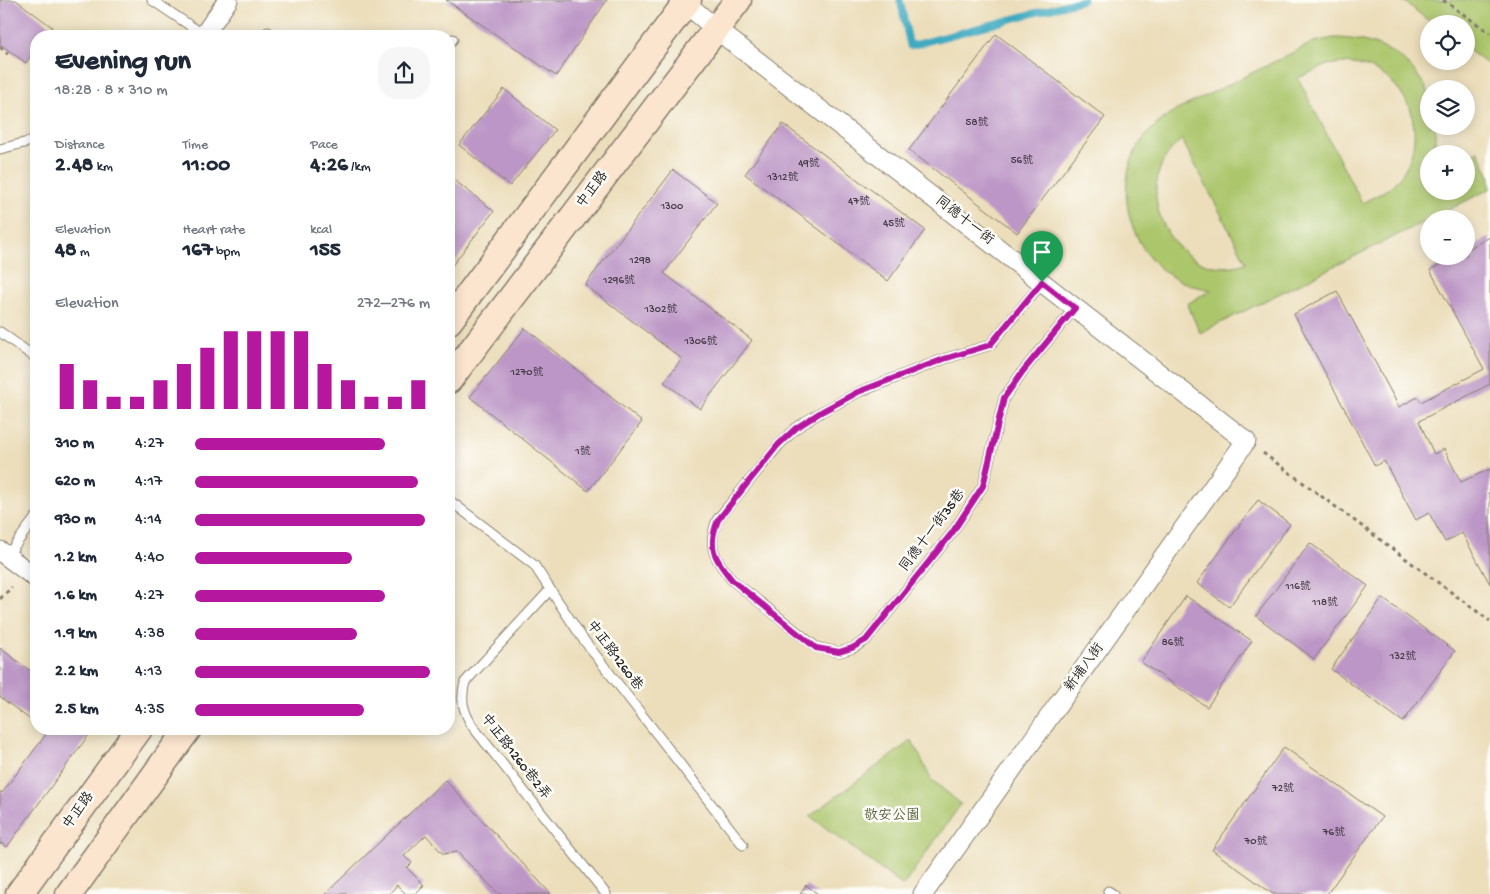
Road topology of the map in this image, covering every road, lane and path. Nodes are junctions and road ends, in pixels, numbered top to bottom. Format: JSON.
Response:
{"nodes":[{"id":1,"x":152,"y":0,"type":"edge"},
{"id":2,"x":228,"y":0,"type":"edge"},
{"id":3,"x":738,"y":0,"type":"edge"},
{"id":4,"x":1443,"y":0,"type":"edge"},
{"id":5,"x":686,"y":1,"type":"edge"},
{"id":6,"x":716,"y":29,"type":"junction"},
{"id":7,"x":197,"y":30,"type":"edge"},
{"id":8,"x":207,"y":30,"type":"edge"},
{"id":9,"x":1490,"y":33,"type":"edge"},
{"id":10,"x":0,"y":47,"type":"edge"},
{"id":11,"x":8,"y":54,"type":"dead end"},
{"id":12,"x":30,"y":142,"type":"edge"},
{"id":13,"x":0,"y":149,"type":"edge"},
{"id":14,"x":1042,"y":282,"type":"junction"},
{"id":15,"x":1075,"y":308,"type":"junction"},
{"id":16,"x":455,"y":313,"type":"edge"},
{"id":17,"x":0,"y":332,"type":"edge"},
{"id":18,"x":30,"y":354,"type":"edge"},
{"id":19,"x":455,"y":372,"type":"edge"},
{"id":20,"x":1246,"y":441,"type":"junction"},
{"id":21,"x":455,"y":505,"type":"edge"},
{"id":22,"x":30,"y":524,"type":"edge"},
{"id":23,"x":3,"y":553,"type":"edge"},
{"id":24,"x":30,"y":573,"type":"edge"},
{"id":25,"x":550,"y":590,"type":"junction"},
{"id":26,"x":1490,"y":621,"type":"edge"},
{"id":27,"x":135,"y":735,"type":"edge"},
{"id":28,"x":184,"y":735,"type":"edge"},
{"id":29,"x":743,"y":845,"type":"dead end"},
{"id":30,"x":19,"y":894,"type":"edge"},
{"id":31,"x":69,"y":894,"type":"edge"},
{"id":32,"x":606,"y":894,"type":"edge"},
{"id":33,"x":923,"y":894,"type":"edge"}],
"edges":[{"from":1,"to":7,"type":"lane"},
{"from":2,"to":8,"type":"street"},
{"from":3,"to":6,"type":"street","name":"中正路"},
{"from":4,"to":9,"type":"path"},
{"from":5,"to":6,"type":"street","name":"同德十一街"},
{"from":5,"to":16,"type":"street"},
{"from":6,"to":14,"type":"street","name":"同德十一街"},
{"from":6,"to":19,"type":"street","name":"中正路"},
{"from":10,"to":11,"type":"path"},
{"from":12,"to":13,"type":"lane"},
{"from":14,"to":15,"type":"street","name":"同德十一街"},
{"from":14,"to":15,"type":"lane","name":"同德十一街35巷"},
{"from":15,"to":20,"type":"street","name":"同德十一街"},
{"from":17,"to":18,"type":"lane"},
{"from":20,"to":26,"type":"path"},
{"from":20,"to":33,"type":"street","name":"新埔八街"},
{"from":21,"to":25,"type":"lane","name":"中正路1260巷"},
{"from":22,"to":23,"type":"lane"},
{"from":23,"to":24,"type":"street"},
{"from":25,"to":29,"type":"lane","name":"中正路1260巷"},
{"from":25,"to":32,"type":"lane","name":"中正路1260巷2弄"},
{"from":27,"to":30,"type":"street","name":"中正路"},
{"from":28,"to":31,"type":"street"}]}
